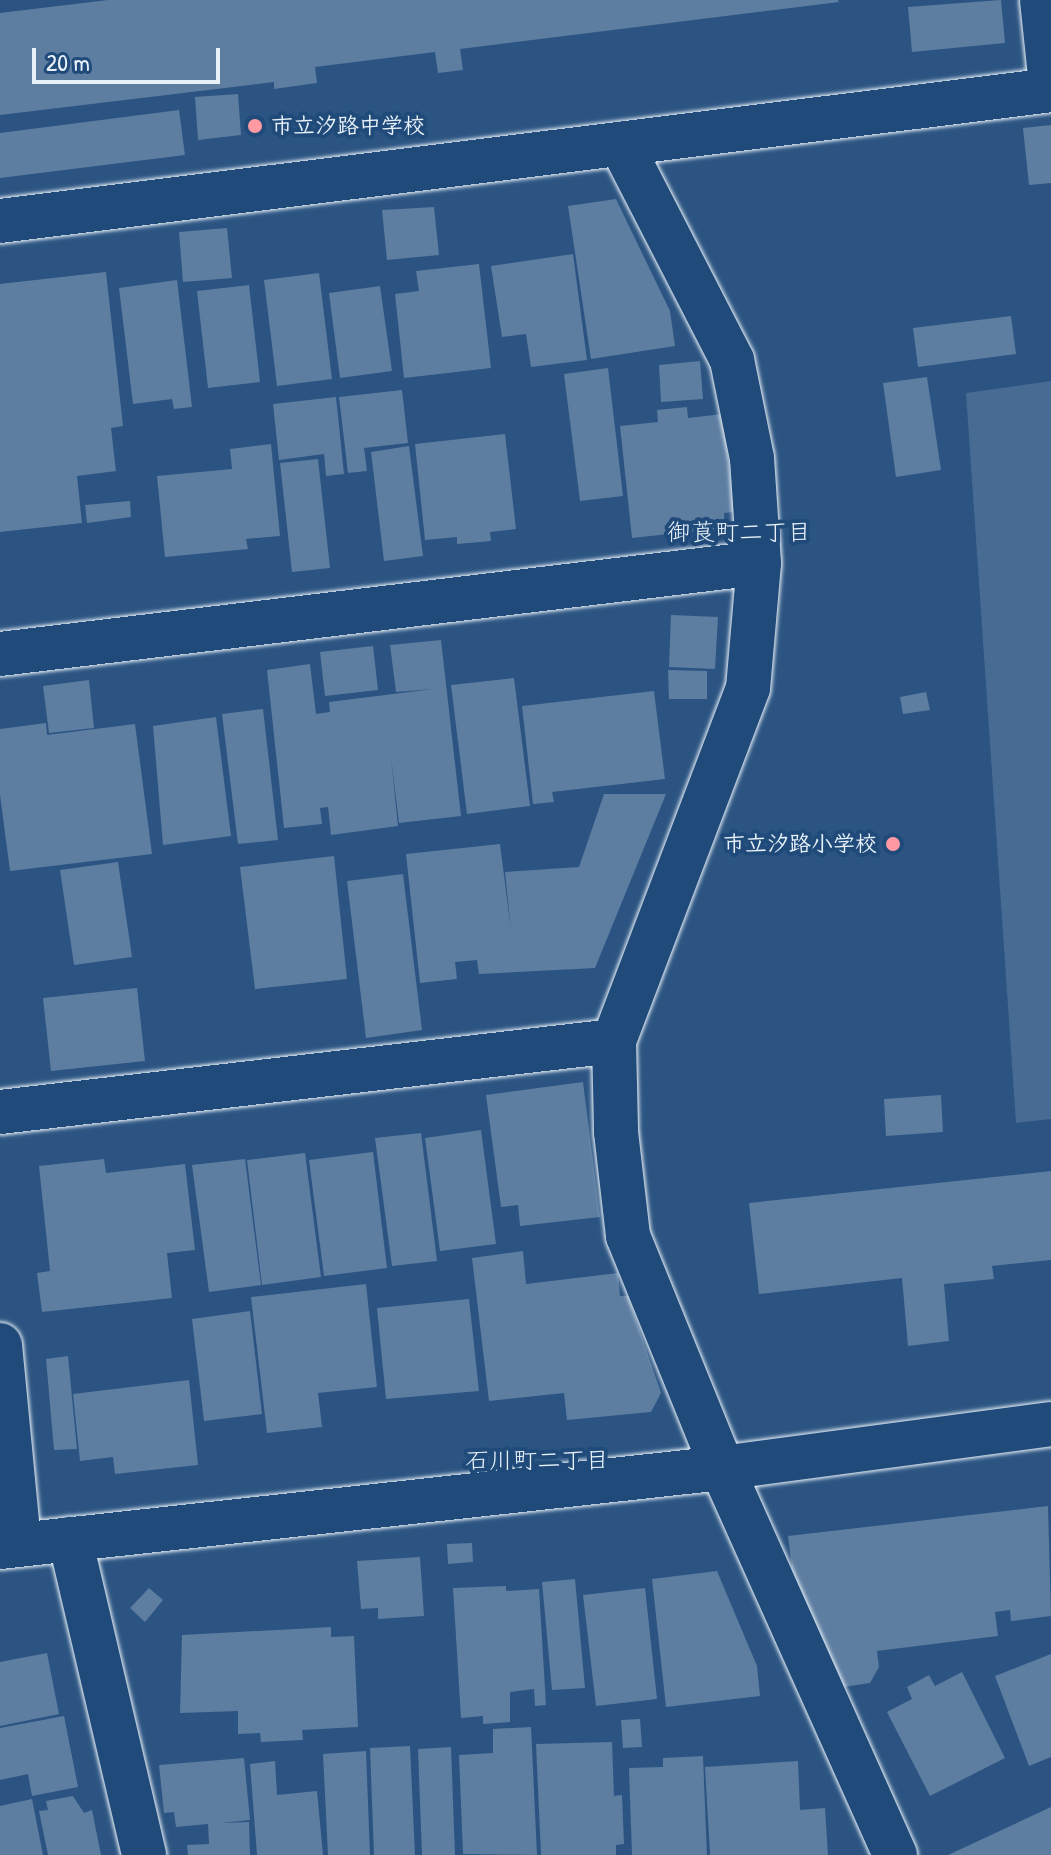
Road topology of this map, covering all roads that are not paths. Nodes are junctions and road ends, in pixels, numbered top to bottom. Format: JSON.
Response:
{"nodes":[{"id":1,"x":1042,"y":0,"type":"edge"},
{"id":2,"x":1051,"y":88,"type":"edge"},
{"id":3,"x":621,"y":144,"type":"junction"},
{"id":4,"x":0,"y":221,"type":"edge"},
{"id":5,"x":759,"y":563,"type":"junction"},
{"id":6,"x":0,"y":654,"type":"edge"},
{"id":7,"x":614,"y":1041,"type":"junction"},
{"id":8,"x":0,"y":1112,"type":"edge"},
{"id":9,"x":0,"y":1345,"type":"edge"},
{"id":10,"x":1051,"y":1424,"type":"edge"},
{"id":11,"x":722,"y":1468,"type":"junction"},
{"id":12,"x":70,"y":1539,"type":"junction"},
{"id":13,"x":10,"y":1545,"type":"edge"},
{"id":14,"x":144,"y":1855,"type":"edge"},
{"id":15,"x":895,"y":1855,"type":"edge"}],
"edges":[{"from":1,"to":2,"type":"street"},
{"from":2,"to":3,"type":"street"},
{"from":3,"to":4,"type":"street"},
{"from":3,"to":5,"type":"street"},
{"from":5,"to":6,"type":"street"},
{"from":5,"to":7,"type":"street"},
{"from":7,"to":8,"type":"street"},
{"from":7,"to":11,"type":"street"},
{"from":9,"to":13,"type":"street"},
{"from":10,"to":11,"type":"street"},
{"from":11,"to":12,"type":"street"},
{"from":11,"to":15,"type":"street"},
{"from":12,"to":13,"type":"street"},
{"from":12,"to":14,"type":"street"}]}
